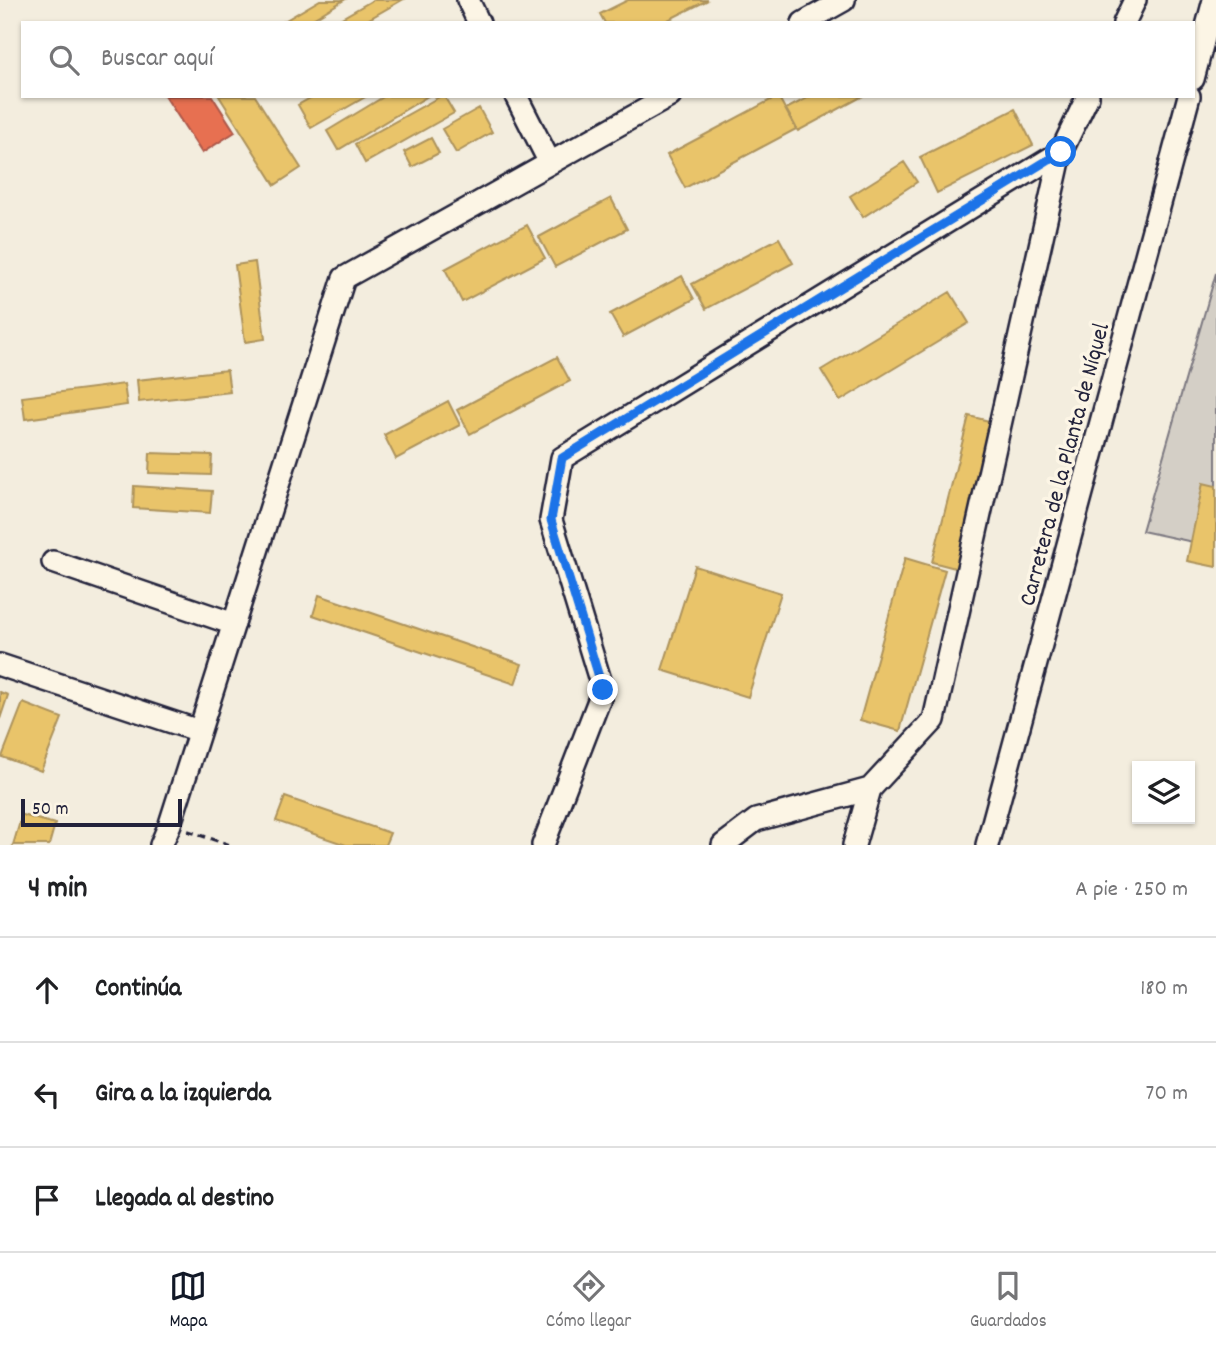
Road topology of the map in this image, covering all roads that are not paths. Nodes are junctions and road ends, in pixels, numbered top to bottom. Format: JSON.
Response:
{"nodes":[{"id":1,"x":468,"y":0,"type":"edge"},
{"id":2,"x":844,"y":0,"type":"edge"},
{"id":3,"x":1135,"y":0,"type":"edge"},
{"id":4,"x":1214,"y":0,"type":"edge"},
{"id":5,"x":478,"y":21,"type":"edge"},
{"id":6,"x":807,"y":21,"type":"edge"},
{"id":7,"x":1125,"y":21,"type":"edge"},
{"id":8,"x":1195,"y":71,"type":"edge"},
{"id":9,"x":517,"y":98,"type":"edge"},
{"id":10,"x":666,"y":98,"type":"edge"},
{"id":11,"x":1087,"y":98,"type":"edge"},
{"id":12,"x":1188,"y":98,"type":"edge"},
{"id":13,"x":1061,"y":152,"type":"junction"},
{"id":14,"x":550,"y":163,"type":"junction"},
{"id":15,"x":52,"y":562,"type":"dead end"},
{"id":16,"x":234,"y":624,"type":"junction"},
{"id":17,"x":0,"y":665,"type":"edge"},
{"id":18,"x":199,"y":731,"type":"junction"},
{"id":19,"x":870,"y":789,"type":"junction"},
{"id":20,"x":161,"y":845,"type":"edge"},
{"id":21,"x":543,"y":845,"type":"edge"},
{"id":22,"x":723,"y":845,"type":"edge"},
{"id":23,"x":854,"y":845,"type":"edge"},
{"id":24,"x":987,"y":845,"type":"edge"}],
"edges":[{"from":1,"to":5,"type":"street"},
{"from":2,"to":6,"type":"street"},
{"from":3,"to":7,"type":"street"},
{"from":4,"to":8,"type":"street"},
{"from":9,"to":14,"type":"street"},
{"from":10,"to":14,"type":"street"},
{"from":11,"to":13,"type":"street"},
{"from":12,"to":24,"type":"street","name":"Carretera de la Planta de Níquel"},
{"from":13,"to":19,"type":"street"},
{"from":13,"to":21,"type":"street"},
{"from":14,"to":16,"type":"street"},
{"from":15,"to":16,"type":"street"},
{"from":16,"to":18,"type":"street"},
{"from":17,"to":18,"type":"street"},
{"from":18,"to":20,"type":"street"},
{"from":19,"to":22,"type":"street"},
{"from":19,"to":23,"type":"street"}]}
